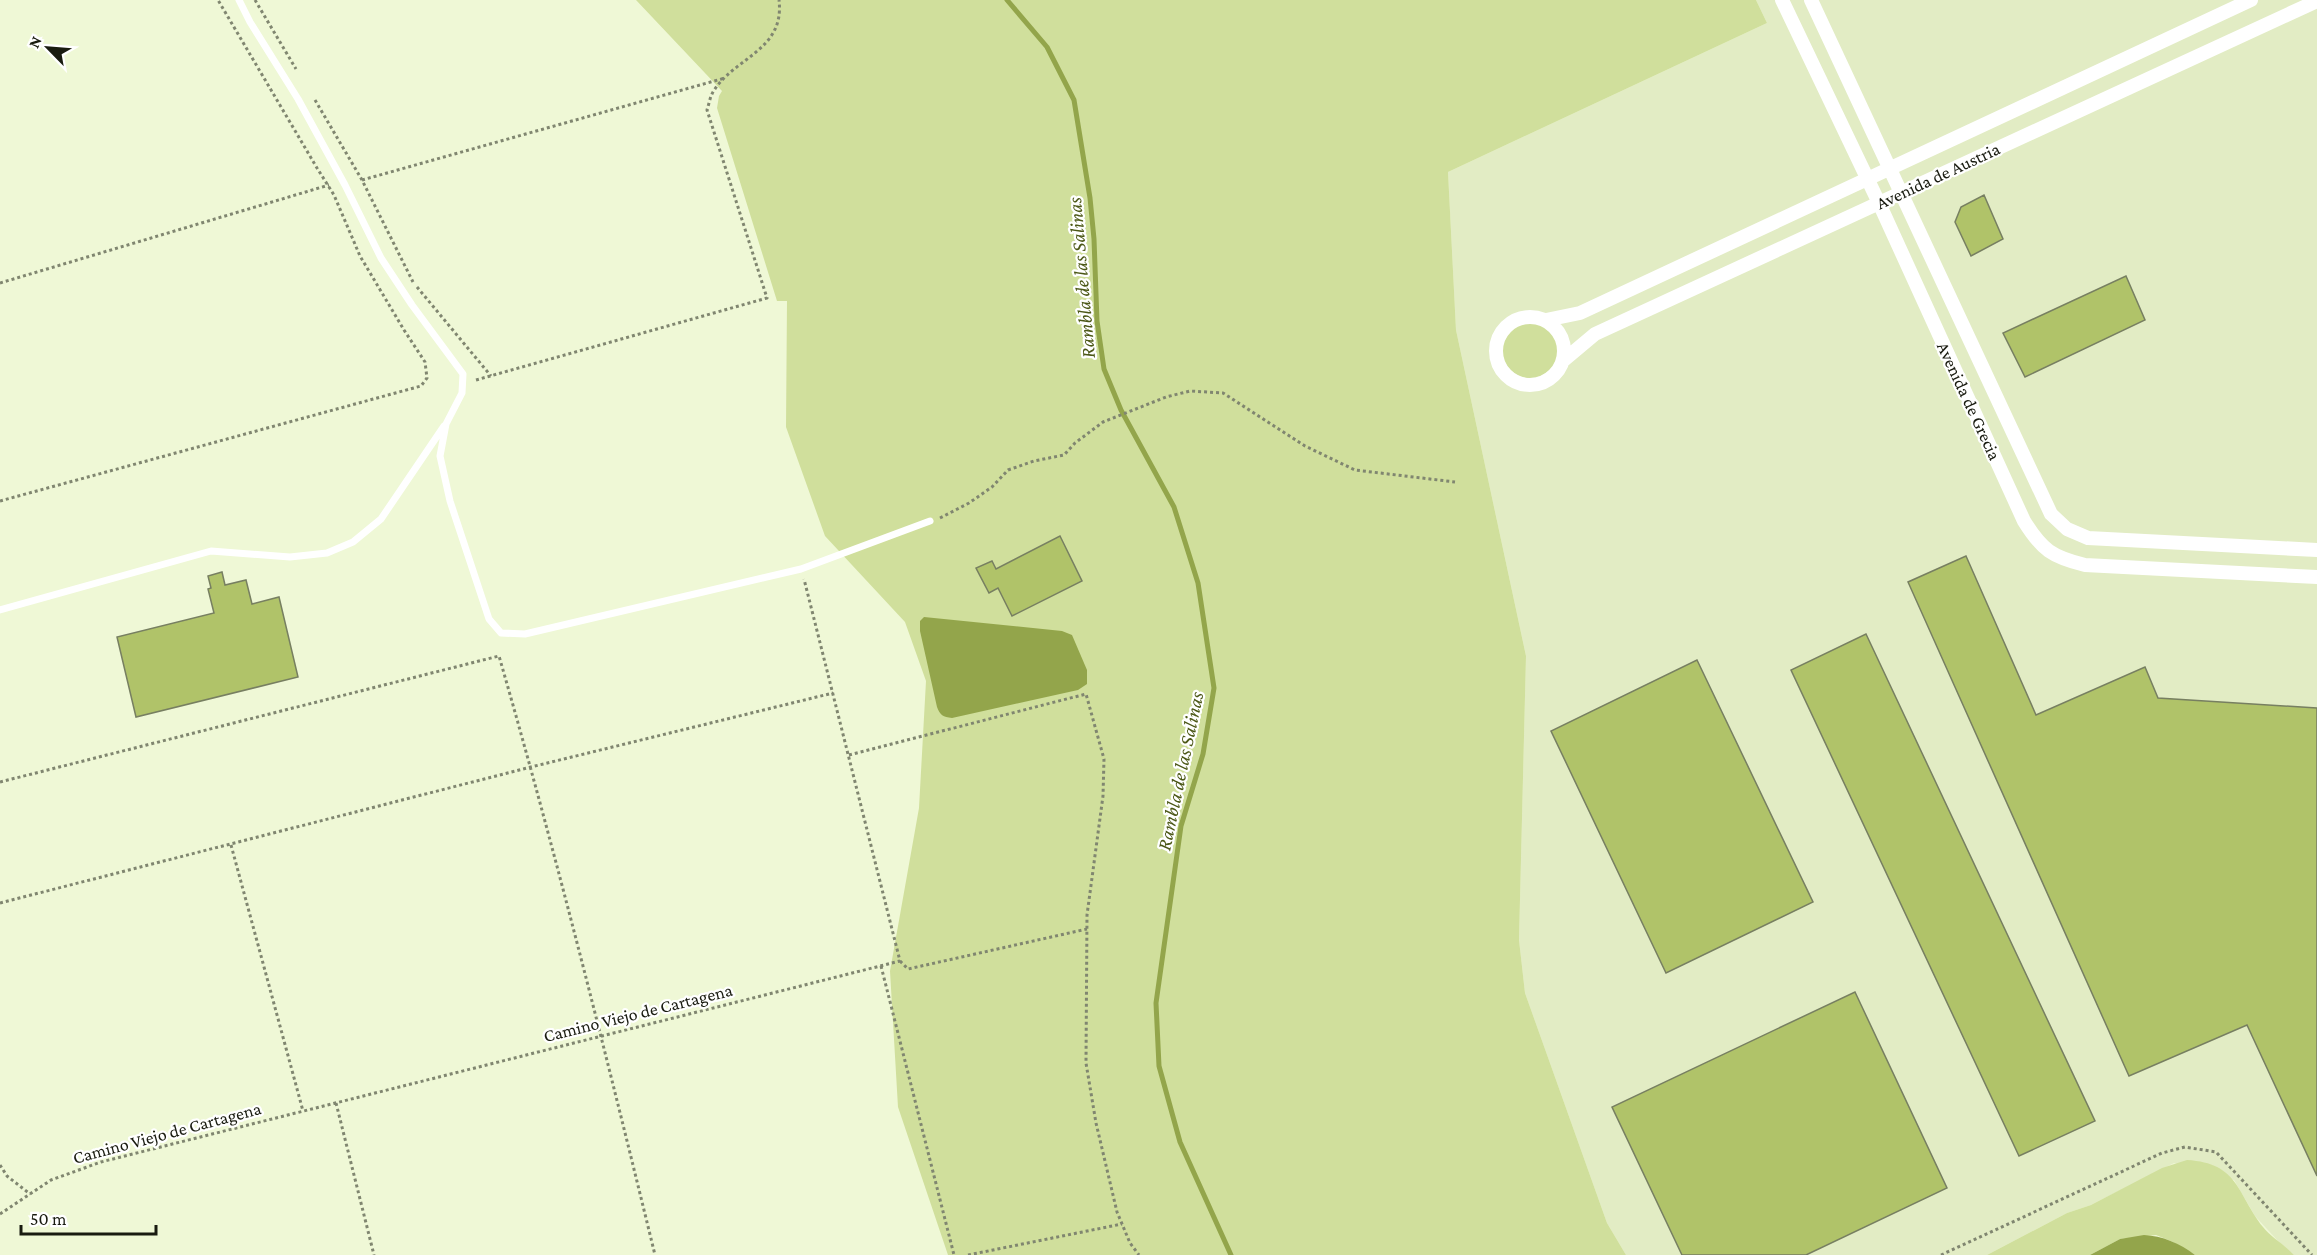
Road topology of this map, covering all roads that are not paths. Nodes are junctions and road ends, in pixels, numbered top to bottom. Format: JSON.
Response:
{"nodes":[{"id":1,"x":239,"y":0,"type":"edge"},
{"id":2,"x":1782,"y":0,"type":"edge"},
{"id":3,"x":1811,"y":0,"type":"edge"},
{"id":4,"x":2251,"y":0,"type":"edge"},
{"id":5,"x":2317,"y":1,"type":"edge"},
{"id":6,"x":1889,"y":169,"type":"junction"},
{"id":7,"x":1866,"y":180,"type":"junction"},
{"id":8,"x":1902,"y":193,"type":"junction"},
{"id":9,"x":1879,"y":203,"type":"junction"},
{"id":10,"x":1546,"y":320,"type":"junction"},
{"id":11,"x":1564,"y":360,"type":"junction"},
{"id":12,"x":446,"y":424,"type":"junction"},
{"id":13,"x":930,"y":521,"type":"road end"},
{"id":14,"x":2317,"y":550,"type":"edge"},
{"id":15,"x":2317,"y":577,"type":"edge"},
{"id":16,"x":0,"y":610,"type":"edge"}],
"edges":[{"from":1,"to":12,"type":"lane"},
{"from":2,"to":7,"type":"street","name":"Avenida de Grecia"},
{"from":3,"to":6,"type":"street","name":"Avenida de Grecia"},
{"from":4,"to":6,"type":"street","name":"Avenida de Austria"},
{"from":5,"to":8,"type":"street","name":"Avenida de Austria"},
{"from":6,"to":7,"type":"street","name":"Avenida de Austria"},
{"from":6,"to":8,"type":"street","name":"Avenida de Grecia"},
{"from":7,"to":9,"type":"street","name":"Avenida de Grecia"},
{"from":7,"to":10,"type":"street","name":"Avenida de Austria"},
{"from":8,"to":9,"type":"street","name":"Avenida de Austria"},
{"from":8,"to":14,"type":"street","name":"Avenida de Grecia"},
{"from":9,"to":11,"type":"street","name":"Avenida de Austria"},
{"from":9,"to":15,"type":"street","name":"Avenida de Grecia"},
{"from":10,"to":11,"type":"street"},
{"from":10,"to":11,"type":"street"},
{"from":12,"to":13,"type":"lane"},
{"from":12,"to":16,"type":"lane"}]}
